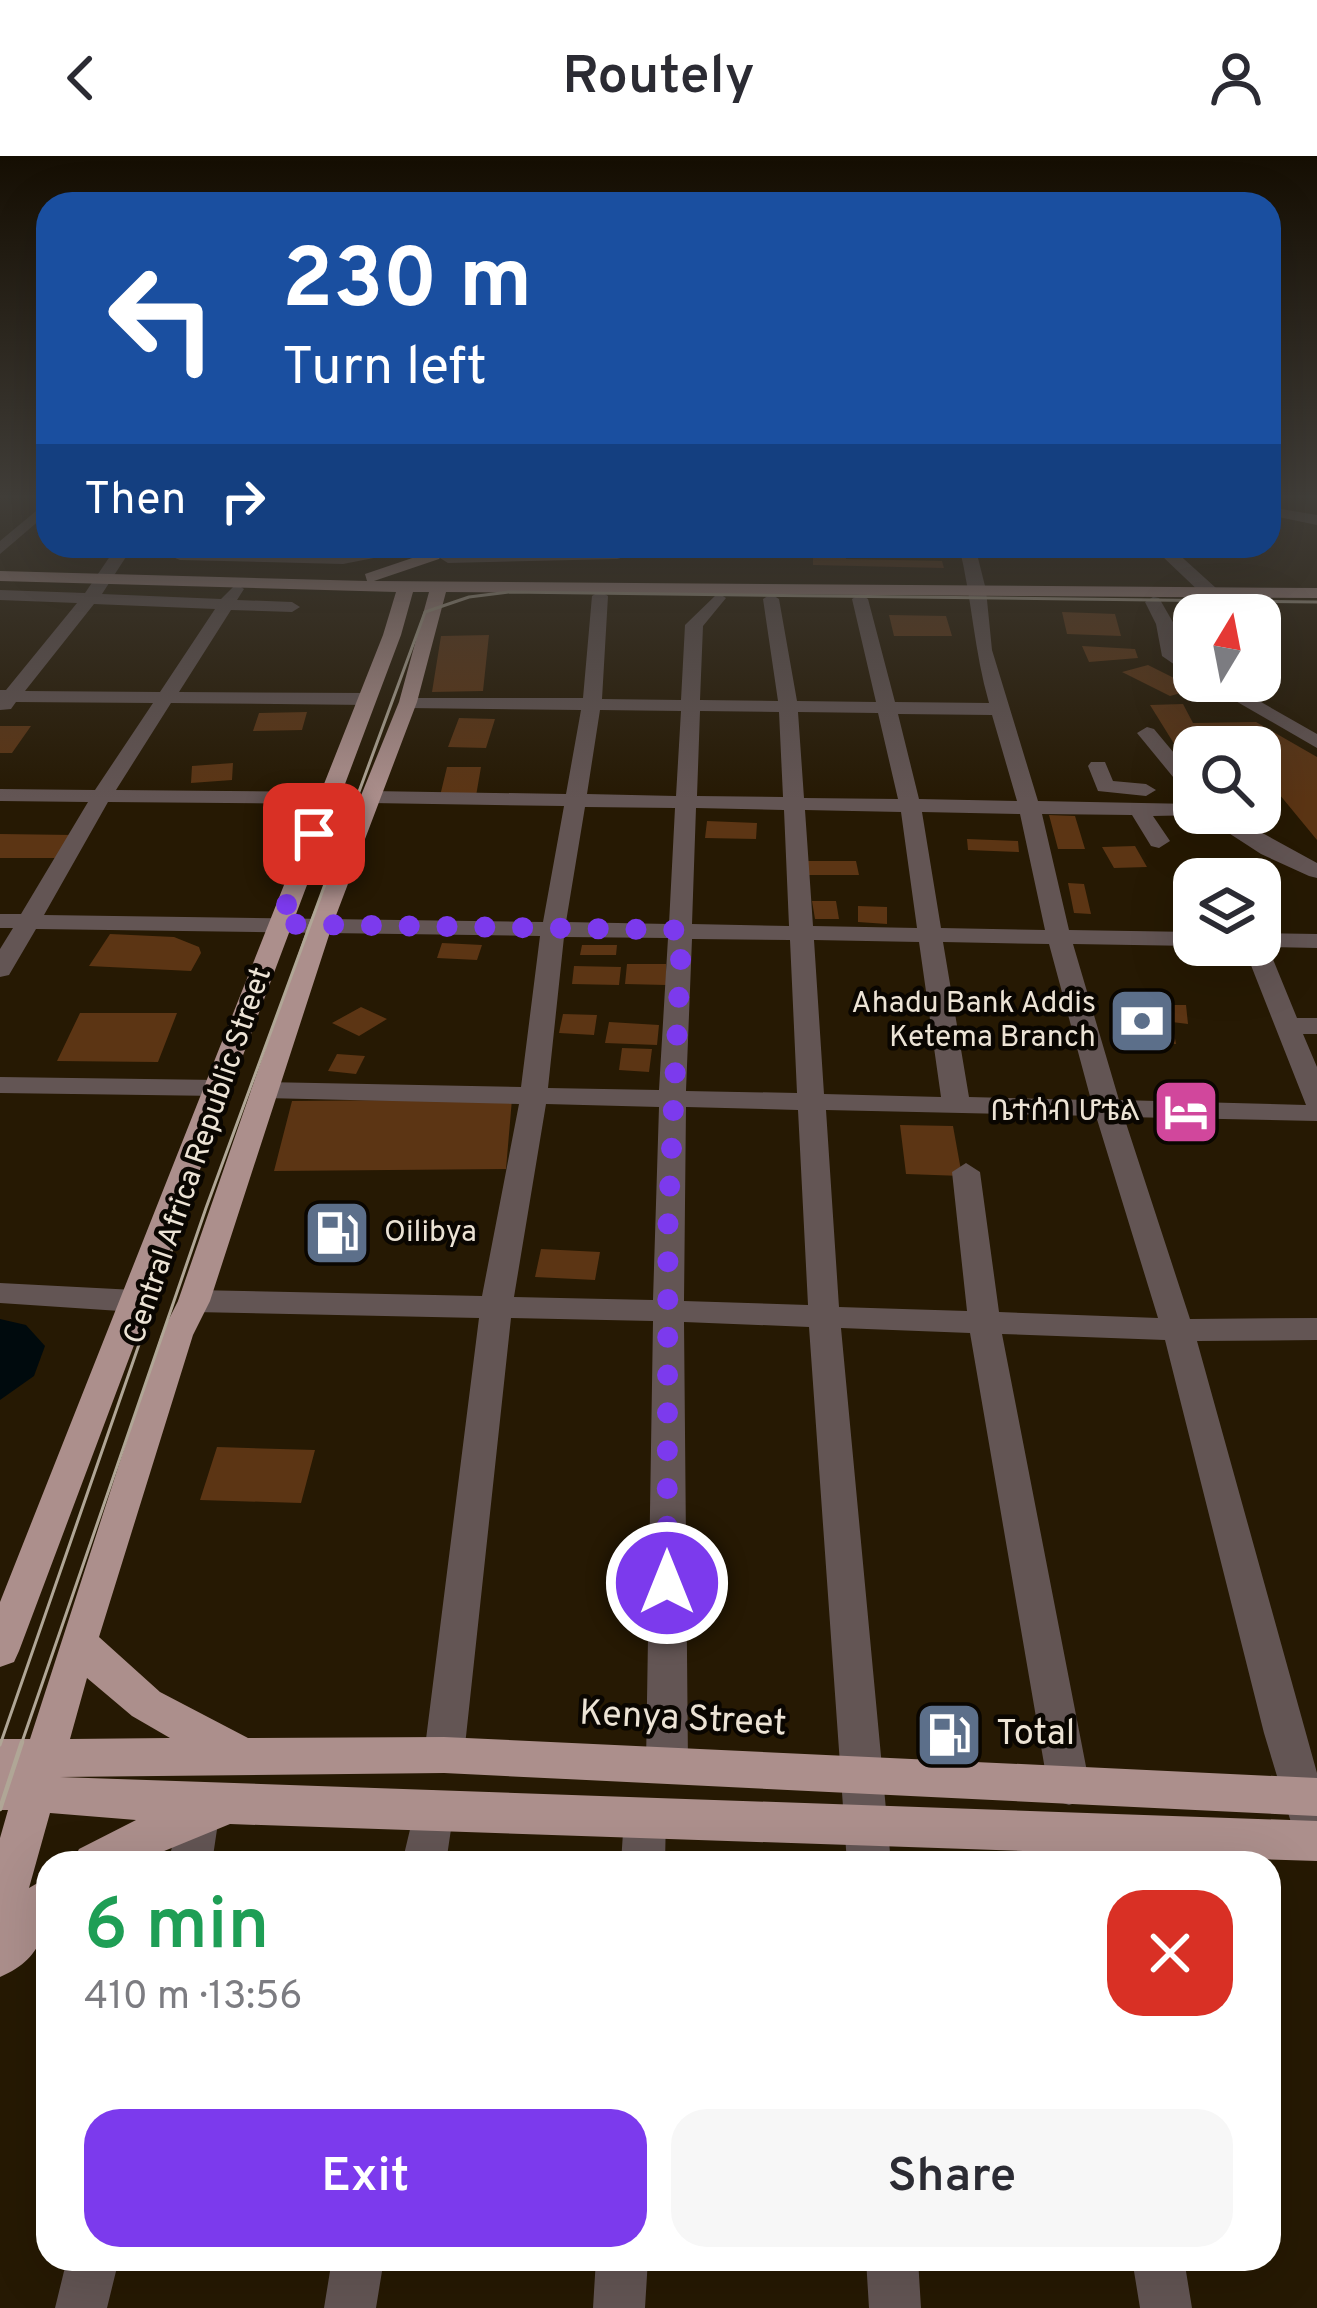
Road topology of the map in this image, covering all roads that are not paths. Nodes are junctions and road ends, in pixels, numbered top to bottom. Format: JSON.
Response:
{"nodes":[{"id":1,"x":88,"y":598,"type":"edge"},
{"id":2,"x":230,"y":598,"type":"edge"},
{"id":3,"x":240,"y":598,"type":"edge"},
{"id":4,"x":365,"y":598,"type":"edge"},
{"id":5,"x":402,"y":598,"type":"edge"},
{"id":6,"x":435,"y":598,"type":"edge"},
{"id":7,"x":470,"y":598,"type":"edge"},
{"id":8,"x":600,"y":598,"type":"edge"},
{"id":9,"x":718,"y":598,"type":"edge"},
{"id":10,"x":741,"y":598,"type":"edge"},
{"id":11,"x":877,"y":598,"type":"edge"},
{"id":12,"x":978,"y":598,"type":"edge"},
{"id":13,"x":1064,"y":598,"type":"edge"},
{"id":14,"x":771,"y":599,"type":"junction"},
{"id":15,"x":860,"y":599,"type":"junction"},
{"id":16,"x":1153,"y":602,"type":"junction"},
{"id":17,"x":1317,"y":604,"type":"edge"},
{"id":18,"x":292,"y":607,"type":"dead end"},
{"id":19,"x":429,"y":617,"type":"junction"},
{"id":20,"x":394,"y":618,"type":"junction"},
{"id":21,"x":1173,"y":657,"type":"edge"},
{"id":22,"x":164,"y":699,"type":"junction"},
{"id":23,"x":367,"y":699,"type":"junction"},
{"id":24,"x":4,"y":700,"type":"edge"},
{"id":25,"x":408,"y":701,"type":"junction"},
{"id":26,"x":1247,"y":702,"type":"edge"},
{"id":27,"x":592,"y":703,"type":"junction"},
{"id":28,"x":693,"y":704,"type":"junction"},
{"id":29,"x":788,"y":705,"type":"junction"},
{"id":30,"x":890,"y":706,"type":"junction"},
{"id":31,"x":998,"y":709,"type":"junction"},
{"id":32,"x":1147,"y":733,"type":"dead end"},
{"id":33,"x":1317,"y":742,"type":"edge"},
{"id":34,"x":1173,"y":765,"type":"edge"},
{"id":35,"x":1098,"y":766,"type":"dead end"},
{"id":36,"x":1173,"y":790,"type":"edge"},
{"id":37,"x":0,"y":795,"type":"edge"},
{"id":38,"x":101,"y":797,"type":"junction"},
{"id":39,"x":328,"y":797,"type":"junction"},
{"id":40,"x":371,"y":797,"type":"junction"},
{"id":41,"x":574,"y":800,"type":"junction"},
{"id":42,"x":686,"y":802,"type":"junction"},
{"id":43,"x":795,"y":804,"type":"junction"},
{"id":44,"x":911,"y":808,"type":"junction"},
{"id":45,"x":1138,"y":809,"type":"junction"},
{"id":46,"x":1030,"y":810,"type":"junction"},
{"id":47,"x":1173,"y":810,"type":"edge"},
{"id":48,"x":1245,"y":834,"type":"edge"},
{"id":49,"x":1159,"y":841,"type":"dead end"},
{"id":50,"x":1317,"y":871,"type":"edge"},
{"id":51,"x":0,"y":921,"type":"edge"},
{"id":52,"x":31,"y":921,"type":"junction"},
{"id":53,"x":279,"y":924,"type":"junction"},
{"id":54,"x":320,"y":926,"type":"junction"},
{"id":55,"x":553,"y":930,"type":"junction"},
{"id":56,"x":682,"y":930,"type":"junction"},
{"id":57,"x":800,"y":932,"type":"junction"},
{"id":58,"x":934,"y":935,"type":"junction"},
{"id":59,"x":1059,"y":937,"type":"junction"},
{"id":60,"x":1173,"y":939,"type":"edge"},
{"id":61,"x":1317,"y":941,"type":"edge"},
{"id":62,"x":1281,"y":942,"type":"edge"},
{"id":63,"x":1265,"y":966,"type":"edge"},
{"id":64,"x":0,"y":970,"type":"edge"},
{"id":65,"x":1285,"y":1026,"type":"junction"},
{"id":66,"x":1317,"y":1026,"type":"edge"},
{"id":67,"x":0,"y":1085,"type":"edge"},
{"id":68,"x":219,"y":1088,"type":"junction"},
{"id":69,"x":264,"y":1090,"type":"junction"},
{"id":70,"x":534,"y":1094,"type":"junction"},
{"id":71,"x":676,"y":1096,"type":"junction"},
{"id":72,"x":809,"y":1099,"type":"junction"},
{"id":73,"x":1317,"y":1100,"type":"edge"},
{"id":74,"x":956,"y":1103,"type":"junction"},
{"id":75,"x":1106,"y":1107,"type":"junction"},
{"id":76,"x":1317,"y":1113,"type":"edge"},
{"id":77,"x":966,"y":1172,"type":"dead end"},
{"id":78,"x":0,"y":1293,"type":"edge"},
{"id":79,"x":135,"y":1301,"type":"junction"},
{"id":80,"x":194,"y":1301,"type":"junction"},
{"id":81,"x":496,"y":1308,"type":"junction"},
{"id":82,"x":666,"y":1311,"type":"junction"},
{"id":83,"x":824,"y":1318,"type":"junction"},
{"id":84,"x":984,"y":1323,"type":"junction"},
{"id":85,"x":1317,"y":1329,"type":"edge"},
{"id":86,"x":1178,"y":1330,"type":"junction"},
{"id":87,"x":4,"y":1636,"type":"edge"},
{"id":88,"x":79,"y":1640,"type":"junction"},
{"id":89,"x":254,"y":1754,"type":"junction"},
{"id":90,"x":443,"y":1755,"type":"junction"},
{"id":91,"x":0,"y":1757,"type":"edge"},
{"id":92,"x":667,"y":1764,"type":"junction"},
{"id":93,"x":862,"y":1773,"type":"junction"},
{"id":94,"x":26,"y":1780,"type":"edge"},
{"id":95,"x":1069,"y":1787,"type":"junction"},
{"id":96,"x":1311,"y":1797,"type":"edge"},
{"id":97,"x":217,"y":1809,"type":"junction"},
{"id":98,"x":433,"y":1810,"type":"junction"},
{"id":99,"x":645,"y":1817,"type":"junction"},
{"id":100,"x":1317,"y":1840,"type":"edge"},
{"id":101,"x":868,"y":1844,"type":"edge"},
{"id":102,"x":1085,"y":1849,"type":"edge"},
{"id":103,"x":116,"y":1851,"type":"edge"},
{"id":104,"x":196,"y":1851,"type":"edge"},
{"id":105,"x":426,"y":1851,"type":"edge"},
{"id":106,"x":644,"y":1851,"type":"edge"},
{"id":107,"x":0,"y":1911,"type":"edge"},
{"id":108,"x":36,"y":1912,"type":"edge"},
{"id":109,"x":0,"y":1955,"type":"edge"},
{"id":110,"x":90,"y":2271,"type":"edge"},
{"id":111,"x":356,"y":2271,"type":"edge"},
{"id":112,"x":621,"y":2271,"type":"edge"},
{"id":113,"x":893,"y":2271,"type":"edge"},
{"id":114,"x":1160,"y":2271,"type":"edge"},
{"id":115,"x":81,"y":2308,"type":"edge"},
{"id":116,"x":350,"y":2308,"type":"edge"},
{"id":117,"x":619,"y":2308,"type":"edge"},
{"id":118,"x":895,"y":2308,"type":"edge"},
{"id":119,"x":1166,"y":2308,"type":"edge"}],
"edges":[{"from":1,"to":24,"type":"street"},
{"from":2,"to":22,"type":"street"},
{"from":3,"to":18,"type":"street"},
{"from":4,"to":20,"type":"main road"},
{"from":5,"to":20,"type":"main road","name":"Central Africa Republic Street"},
{"from":6,"to":19,"type":"main road","name":"Central Africa Republic Street"},
{"from":7,"to":19,"type":"main road"},
{"from":8,"to":27,"type":"street"},
{"from":9,"to":28,"type":"street"},
{"from":10,"to":14,"type":"main road"},
{"from":11,"to":15,"type":"main road"},
{"from":12,"to":31,"type":"street"},
{"from":13,"to":16,"type":"main road"},
{"from":14,"to":15,"type":"main road"},
{"from":14,"to":29,"type":"street"},
{"from":15,"to":30,"type":"street"},
{"from":16,"to":17,"type":"main road"},
{"from":16,"to":21,"type":"street"},
{"from":19,"to":25,"type":"main road","name":"Central Africa Republic Street"},
{"from":20,"to":23,"type":"main road","name":"Central Africa Republic Street"},
{"from":22,"to":23,"type":"street"},
{"from":22,"to":24,"type":"street"},
{"from":22,"to":38,"type":"street"},
{"from":23,"to":39,"type":"main road","name":"Central Africa Republic Street"},
{"from":25,"to":27,"type":"street"},
{"from":25,"to":40,"type":"main road","name":"Central Africa Republic Street"},
{"from":26,"to":33,"type":"street"},
{"from":27,"to":28,"type":"street"},
{"from":27,"to":41,"type":"street"},
{"from":28,"to":29,"type":"street"},
{"from":28,"to":42,"type":"street"},
{"from":29,"to":30,"type":"street"},
{"from":29,"to":43,"type":"street"},
{"from":30,"to":31,"type":"street"},
{"from":30,"to":44,"type":"street"},
{"from":31,"to":46,"type":"street"},
{"from":32,"to":34,"type":"street"},
{"from":35,"to":36,"type":"street"},
{"from":37,"to":38,"type":"street"},
{"from":38,"to":39,"type":"street"},
{"from":38,"to":52,"type":"street"},
{"from":39,"to":53,"type":"main road","name":"Central Africa Republic Street"},
{"from":40,"to":41,"type":"street"},
{"from":40,"to":54,"type":"main road","name":"Central Africa Republic Street"},
{"from":41,"to":42,"type":"street"},
{"from":41,"to":55,"type":"street"},
{"from":42,"to":43,"type":"street"},
{"from":42,"to":56,"type":"street"},
{"from":43,"to":44,"type":"street"},
{"from":43,"to":57,"type":"street"},
{"from":44,"to":46,"type":"street"},
{"from":44,"to":58,"type":"street"},
{"from":45,"to":46,"type":"street"},
{"from":45,"to":47,"type":"street"},
{"from":45,"to":49,"type":"street"},
{"from":46,"to":59,"type":"street"},
{"from":48,"to":50,"type":"street"},
{"from":51,"to":52,"type":"street"},
{"from":52,"to":53,"type":"street"},
{"from":52,"to":64,"type":"street"},
{"from":53,"to":54,"type":"street"},
{"from":53,"to":68,"type":"main road","name":"Central Africa Republic Street"},
{"from":54,"to":55,"type":"street"},
{"from":54,"to":69,"type":"main road","name":"Central Africa Republic Street"},
{"from":55,"to":56,"type":"street"},
{"from":55,"to":70,"type":"street"},
{"from":56,"to":57,"type":"street"},
{"from":56,"to":71,"type":"street"},
{"from":57,"to":58,"type":"street"},
{"from":57,"to":72,"type":"street"},
{"from":58,"to":59,"type":"street"},
{"from":58,"to":74,"type":"street"},
{"from":59,"to":60,"type":"street"},
{"from":59,"to":75,"type":"street"},
{"from":61,"to":62,"type":"street"},
{"from":63,"to":65,"type":"street"},
{"from":65,"to":66,"type":"street"},
{"from":65,"to":73,"type":"street"},
{"from":67,"to":68,"type":"street"},
{"from":68,"to":79,"type":"main road","name":"Central Africa Republic Street"},
{"from":69,"to":70,"type":"street"},
{"from":69,"to":80,"type":"main road","name":"Central Africa Republic Street"},
{"from":70,"to":71,"type":"street"},
{"from":70,"to":81,"type":"street"},
{"from":71,"to":72,"type":"street"},
{"from":71,"to":82,"type":"street"},
{"from":72,"to":74,"type":"street"},
{"from":72,"to":83,"type":"street"},
{"from":74,"to":75,"type":"street"},
{"from":75,"to":76,"type":"street"},
{"from":75,"to":86,"type":"street"},
{"from":77,"to":84,"type":"street"},
{"from":78,"to":79,"type":"street"},
{"from":79,"to":87,"type":"main road","name":"Central Africa Republic Street"},
{"from":80,"to":81,"type":"street"},
{"from":80,"to":88,"type":"main road","name":"Central Africa Republic Street"},
{"from":81,"to":82,"type":"street"},
{"from":81,"to":90,"type":"street"},
{"from":82,"to":83,"type":"street"},
{"from":82,"to":92,"type":"street"},
{"from":83,"to":84,"type":"street"},
{"from":83,"to":93,"type":"street"},
{"from":84,"to":86,"type":"street"},
{"from":84,"to":95,"type":"street"},
{"from":85,"to":86,"type":"street"},
{"from":86,"to":96,"type":"street"},
{"from":88,"to":89,"type":"main road"},
{"from":88,"to":94,"type":"main road","name":"Central Africa Republic Street"},
{"from":89,"to":90,"type":"main road","name":"Kenya Street"},
{"from":89,"to":94,"type":"main road","name":"Kenya Street"},
{"from":90,"to":92,"type":"main road","name":"Kenya Street"},
{"from":91,"to":94,"type":"main road"},
{"from":92,"to":93,"type":"main road","name":"Kenya Street"},
{"from":93,"to":95,"type":"main road","name":"Kenya Street"},
{"from":93,"to":101,"type":"street"},
{"from":94,"to":97,"type":"main road"},
{"from":94,"to":107,"type":"main road","name":"Central Africa Republic Street"},
{"from":95,"to":96,"type":"main road","name":"Kenya Street"},
{"from":96,"to":100,"type":"street"},
{"from":97,"to":98,"type":"main road"},
{"from":97,"to":103,"type":"main road"},
{"from":97,"to":104,"type":"street"},
{"from":98,"to":99,"type":"main road"},
{"from":98,"to":105,"type":"street"},
{"from":99,"to":101,"type":"main road"},
{"from":99,"to":106,"type":"street"},
{"from":100,"to":102,"type":"main road"},
{"from":101,"to":102,"type":"main road"},
{"from":108,"to":109,"type":"main road"},
{"from":110,"to":115,"type":"street"},
{"from":111,"to":116,"type":"street"},
{"from":112,"to":117,"type":"street"},
{"from":113,"to":118,"type":"street"},
{"from":114,"to":119,"type":"street"}]}
